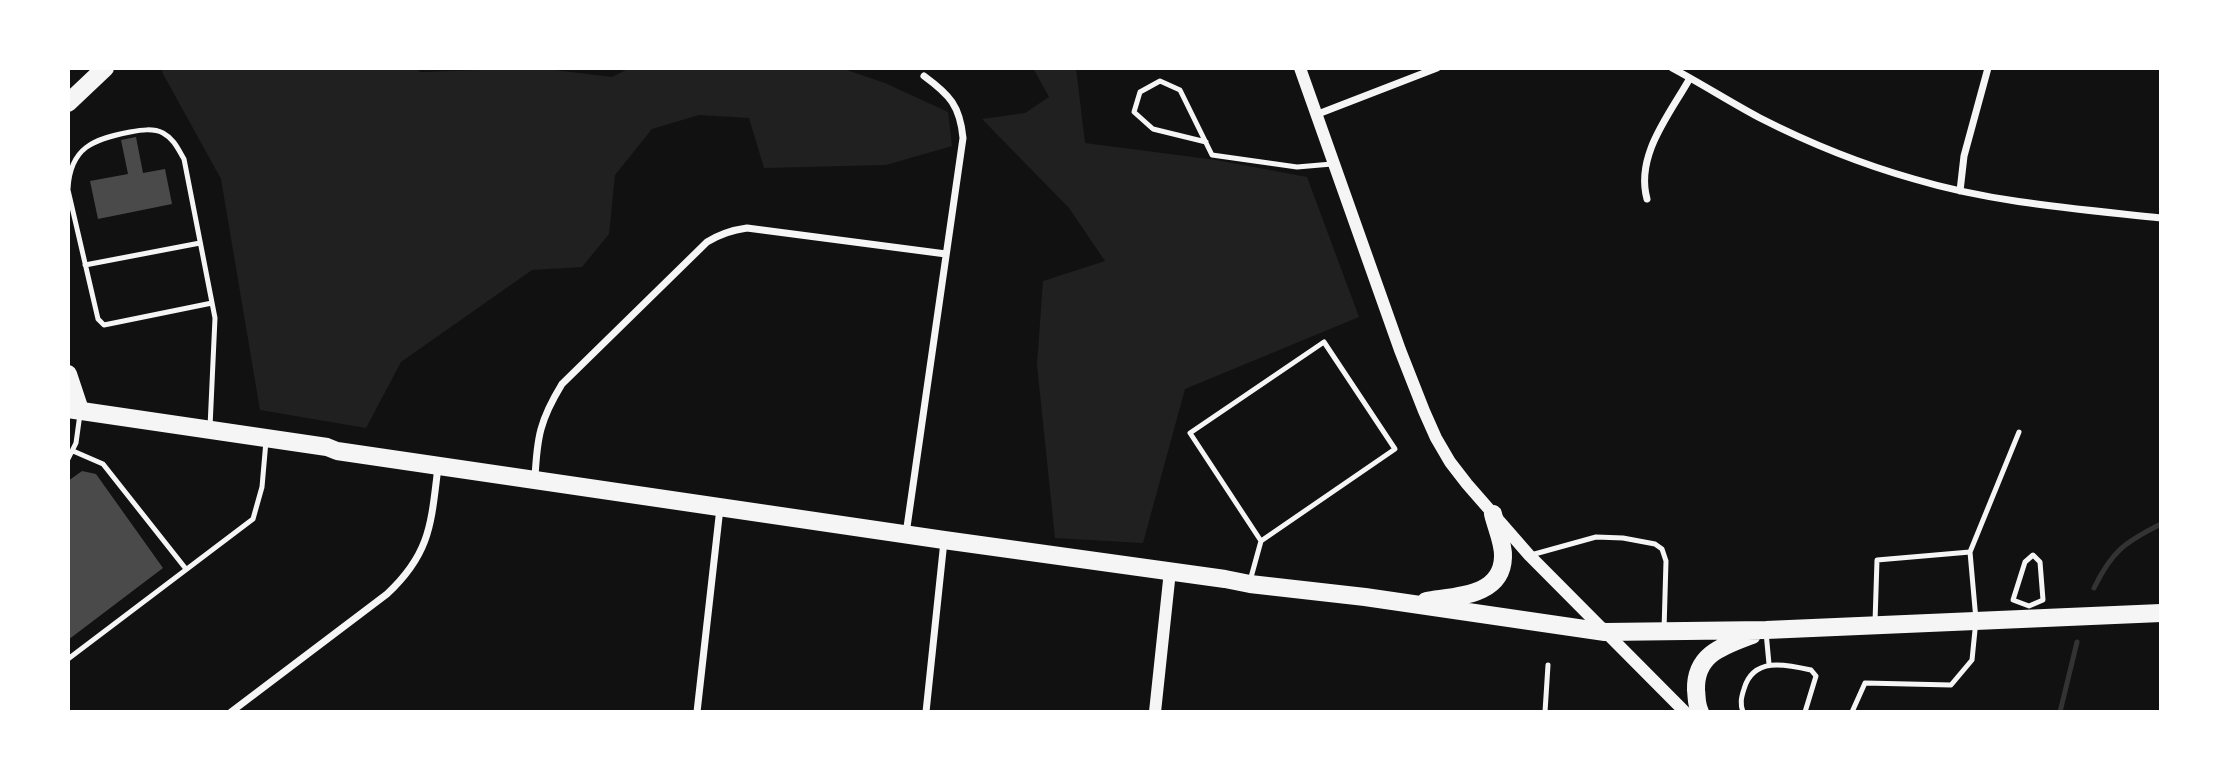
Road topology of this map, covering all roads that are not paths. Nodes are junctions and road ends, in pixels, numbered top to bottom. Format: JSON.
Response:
{"nodes":[{"id":1,"x":105,"y":68,"type":"edge"},
{"id":2,"x":1300,"y":68,"type":"edge"},
{"id":3,"x":1437,"y":68,"type":"edge"},
{"id":4,"x":1672,"y":68,"type":"edge"},
{"id":5,"x":1988,"y":68,"type":"edge"},
{"id":6,"x":924,"y":76,"type":"dead end"},
{"id":7,"x":1690,"y":78,"type":"junction"},
{"id":8,"x":68,"y":103,"type":"edge"},
{"id":9,"x":1318,"y":114,"type":"junction"},
{"id":10,"x":1206,"y":142,"type":"junction"},
{"id":11,"x":1335,"y":163,"type":"junction"},
{"id":12,"x":68,"y":190,"type":"edge"},
{"id":13,"x":1960,"y":191,"type":"junction"},
{"id":14,"x":1647,"y":199,"type":"dead end"},
{"id":15,"x":2161,"y":218,"type":"edge"},
{"id":16,"x":200,"y":243,"type":"junction"},
{"id":17,"x":946,"y":254,"type":"junction"},
{"id":18,"x":85,"y":265,"type":"junction"},
{"id":19,"x":212,"y":303,"type":"junction"},
{"id":20,"x":68,"y":374,"type":"edge"},
{"id":21,"x":74,"y":410,"type":"edge"},
{"id":22,"x":210,"y":430,"type":"junction"},
{"id":23,"x":2019,"y":432,"type":"dead end"},
{"id":24,"x":266,"y":438,"type":"junction"},
{"id":25,"x":73,"y":451,"type":"junction"},
{"id":26,"x":68,"y":459,"type":"edge"},
{"id":27,"x":438,"y":466,"type":"junction"},
{"id":28,"x":535,"y":479,"type":"junction"},
{"id":29,"x":720,"y":507,"type":"junction"},
{"id":30,"x":1493,"y":514,"type":"junction"},
{"id":31,"x":905,"y":534,"type":"junction"},
{"id":32,"x":944,"y":540,"type":"junction"},
{"id":33,"x":1261,"y":541,"type":"junction"},
{"id":34,"x":1970,"y":552,"type":"junction"},
{"id":35,"x":1529,"y":555,"type":"junction"},
{"id":36,"x":186,"y":569,"type":"junction"},
{"id":37,"x":1170,"y":571,"type":"junction"},
{"id":38,"x":1250,"y":584,"type":"junction"},
{"id":39,"x":1409,"y":604,"type":"junction"},
{"id":40,"x":2029,"y":612,"type":"junction"},
{"id":41,"x":2161,"y":613,"type":"edge"},
{"id":42,"x":1976,"y":620,"type":"junction"},
{"id":43,"x":1874,"y":625,"type":"junction"},
{"id":44,"x":1766,"y":631,"type":"junction"},
{"id":45,"x":1605,"y":632,"type":"junction"},
{"id":46,"x":1664,"y":633,"type":"junction"},
{"id":47,"x":68,"y":659,"type":"edge"},
{"id":48,"x":1769,"y":664,"type":"junction"},
{"id":49,"x":1548,"y":665,"type":"dead end"},
{"id":50,"x":1687,"y":711,"type":"edge"},
{"id":51,"x":232,"y":712,"type":"edge"},
{"id":52,"x":697,"y":712,"type":"edge"},
{"id":53,"x":926,"y":712,"type":"edge"},
{"id":54,"x":1155,"y":712,"type":"edge"},
{"id":55,"x":1545,"y":712,"type":"edge"},
{"id":56,"x":1743,"y":712,"type":"edge"},
{"id":57,"x":1805,"y":712,"type":"edge"},
{"id":58,"x":1852,"y":712,"type":"edge"}],
"edges":[{"from":1,"to":8,"type":"main road"},
{"from":2,"to":9,"type":"street"},
{"from":3,"to":9,"type":"street"},
{"from":4,"to":7,"type":"street"},
{"from":5,"to":13,"type":"street"},
{"from":6,"to":17,"type":"street"},
{"from":7,"to":13,"type":"street"},
{"from":7,"to":14,"type":"street"},
{"from":9,"to":11,"type":"street"},
{"from":10,"to":10,"type":"lane"},
{"from":10,"to":11,"type":"lane"},
{"from":11,"to":30,"type":"street"},
{"from":12,"to":16,"type":"lane"},
{"from":12,"to":18,"type":"lane"},
{"from":13,"to":15,"type":"street"},
{"from":16,"to":18,"type":"lane"},
{"from":16,"to":19,"type":"lane"},
{"from":17,"to":28,"type":"street"},
{"from":17,"to":31,"type":"street"},
{"from":18,"to":19,"type":"lane"},
{"from":19,"to":22,"type":"lane"},
{"from":20,"to":21,"type":"main road"},
{"from":21,"to":22,"type":"main road"},
{"from":21,"to":25,"type":"lane"},
{"from":22,"to":24,"type":"main road"},
{"from":23,"to":34,"type":"lane"},
{"from":24,"to":27,"type":"main road"},
{"from":24,"to":36,"type":"lane"},
{"from":25,"to":26,"type":"lane"},
{"from":25,"to":36,"type":"lane"},
{"from":27,"to":28,"type":"main road"},
{"from":27,"to":51,"type":"street"},
{"from":28,"to":29,"type":"main road"},
{"from":29,"to":31,"type":"main road"},
{"from":29,"to":52,"type":"street"},
{"from":30,"to":35,"type":"street"},
{"from":30,"to":39,"type":"main road"},
{"from":31,"to":32,"type":"main road"},
{"from":32,"to":37,"type":"main road"},
{"from":32,"to":53,"type":"street"},
{"from":33,"to":33,"type":"lane"},
{"from":33,"to":38,"type":"lane"},
{"from":34,"to":42,"type":"lane"},
{"from":34,"to":43,"type":"lane"},
{"from":35,"to":45,"type":"street"},
{"from":35,"to":46,"type":"lane"},
{"from":36,"to":47,"type":"lane"},
{"from":37,"to":38,"type":"main road"},
{"from":37,"to":54,"type":"street"},
{"from":38,"to":39,"type":"main road"},
{"from":39,"to":45,"type":"main road"},
{"from":40,"to":40,"type":"lane"},
{"from":40,"to":41,"type":"main road"},
{"from":40,"to":42,"type":"main road"},
{"from":42,"to":43,"type":"main road"},
{"from":42,"to":58,"type":"lane"},
{"from":43,"to":44,"type":"main road"},
{"from":44,"to":46,"type":"main road"},
{"from":44,"to":48,"type":"lane"},
{"from":44,"to":50,"type":"main road"},
{"from":45,"to":46,"type":"main road"},
{"from":45,"to":50,"type":"street"},
{"from":48,"to":56,"type":"lane"},
{"from":48,"to":57,"type":"lane"},
{"from":49,"to":55,"type":"lane"}]}
